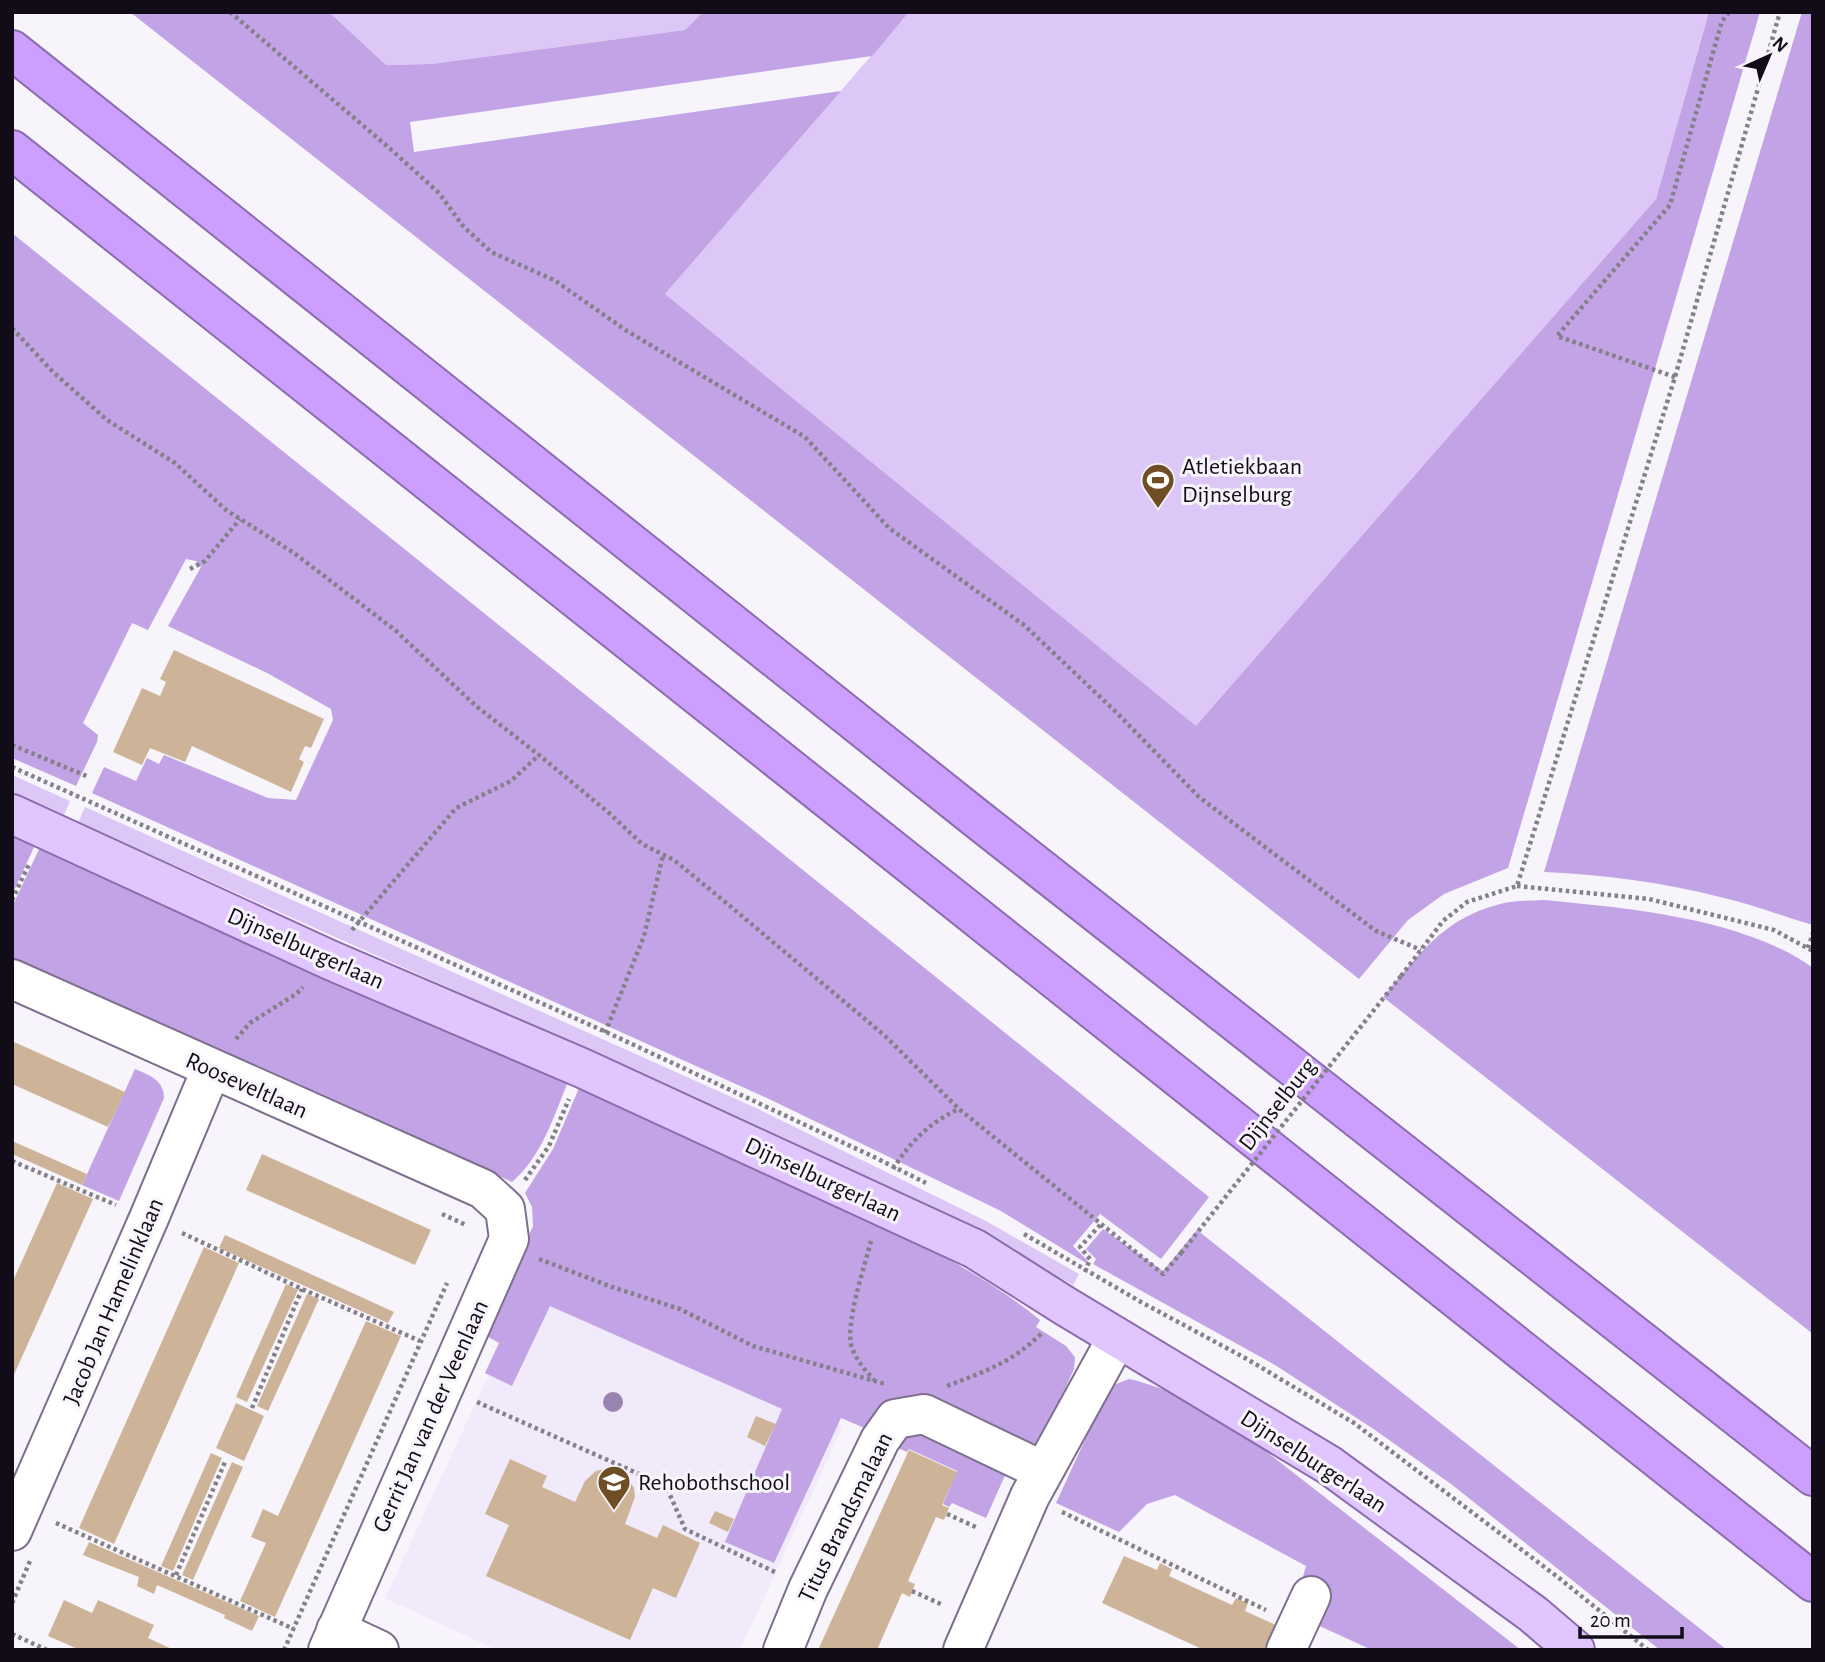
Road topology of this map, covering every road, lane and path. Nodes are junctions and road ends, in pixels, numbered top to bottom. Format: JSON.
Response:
{"nodes":[{"id":1,"x":230,"y":12,"type":"edge"},
{"id":2,"x":1729,"y":12,"type":"edge"},
{"id":3,"x":1780,"y":12,"type":"edge"},
{"id":4,"x":12,"y":50,"type":"edge"},
{"id":5,"x":12,"y":150,"type":"edge"},
{"id":6,"x":12,"y":328,"type":"edge"},
{"id":7,"x":1675,"y":377,"type":"junction"},
{"id":8,"x":240,"y":519,"type":"junction"},
{"id":9,"x":190,"y":569,"type":"dead end"},
{"id":10,"x":12,"y":745,"type":"edge"},
{"id":11,"x":540,"y":755,"type":"junction"},
{"id":12,"x":89,"y":777,"type":"dead end"},
{"id":13,"x":12,"y":814,"type":"edge"},
{"id":14,"x":1517,"y":886,"type":"junction"},
{"id":15,"x":358,"y":922,"type":"dead end"},
{"id":16,"x":1813,"y":933,"type":"edge"},
{"id":17,"x":1810,"y":949,"type":"edge"},
{"id":18,"x":1421,"y":950,"type":"junction"},
{"id":19,"x":330,"y":960,"type":"junction"},
{"id":20,"x":12,"y":979,"type":"edge"},
{"id":21,"x":211,"y":1070,"type":"junction"},
{"id":22,"x":12,"y":1161,"type":"edge"},
{"id":23,"x":435,"y":1211,"type":"dead end"},
{"id":24,"x":149,"y":1219,"type":"junction"},
{"id":25,"x":1102,"y":1223,"type":"junction"},
{"id":26,"x":472,"y":1228,"type":"dead end"},
{"id":27,"x":509,"y":1239,"type":"junction"},
{"id":28,"x":449,"y":1278,"type":"dead end"},
{"id":29,"x":302,"y":1289,"type":"junction"},
{"id":30,"x":1056,"y":1317,"type":"junction"},
{"id":31,"x":1117,"y":1338,"type":"junction"},
{"id":32,"x":420,"y":1341,"type":"junction"},
{"id":33,"x":450,"y":1371,"type":"junction"},
{"id":34,"x":944,"y":1387,"type":"dead end"},
{"id":35,"x":252,"y":1408,"type":"dead end"},
{"id":36,"x":914,"y":1414,"type":"junction"},
{"id":37,"x":225,"y":1462,"type":"dead end"},
{"id":38,"x":1813,"y":1476,"type":"edge"},
{"id":39,"x":1037,"y":1484,"type":"junction"},
{"id":40,"x":947,"y":1514,"type":"dead end"},
{"id":41,"x":18,"y":1519,"type":"edge"},
{"id":42,"x":986,"y":1531,"type":"dead end"},
{"id":43,"x":176,"y":1575,"type":"junction"},
{"id":44,"x":1813,"y":1581,"type":"edge"},
{"id":45,"x":808,"y":1589,"type":"junction"},
{"id":46,"x":912,"y":1591,"type":"dead end"},
{"id":47,"x":952,"y":1609,"type":"dead end"},
{"id":48,"x":1298,"y":1624,"type":"edge"},
{"id":49,"x":293,"y":1629,"type":"junction"},
{"id":50,"x":12,"y":1634,"type":"edge"},
{"id":51,"x":331,"y":1642,"type":"edge"},
{"id":52,"x":47,"y":1650,"type":"edge"},
{"id":53,"x":284,"y":1650,"type":"edge"},
{"id":54,"x":379,"y":1650,"type":"edge"},
{"id":55,"x":783,"y":1650,"type":"edge"},
{"id":56,"x":963,"y":1650,"type":"edge"},
{"id":57,"x":1575,"y":1650,"type":"edge"}],
"edges":[{"from":1,"to":18,"type":"path"},
{"from":2,"to":7,"type":"path"},
{"from":3,"to":7,"type":"path"},
{"from":4,"to":38,"type":"highway"},
{"from":5,"to":44,"type":"highway"},
{"from":6,"to":8,"type":"path"},
{"from":7,"to":14,"type":"path"},
{"from":8,"to":9,"type":"path"},
{"from":8,"to":11,"type":"path"},
{"from":10,"to":12,"type":"path"},
{"from":11,"to":15,"type":"path"},
{"from":11,"to":25,"type":"path"},
{"from":13,"to":19,"type":"main road","name":"Dijnselburgerlaan"},
{"from":14,"to":17,"type":"path"},
{"from":14,"to":18,"type":"path","name":"Dijnselburg"},
{"from":16,"to":17,"type":"path"},
{"from":18,"to":25,"type":"path","name":"Dijnselburg","bridge":true},
{"from":19,"to":21,"type":"path"},
{"from":19,"to":30,"type":"main road","name":"Dijnselburgerlaan"},
{"from":20,"to":21,"type":"street","name":"Rooseveltlaan"},
{"from":21,"to":24,"type":"street","name":"Jacob Jan Hamelinklaan"},
{"from":21,"to":27,"type":"street","name":"Rooseveltlaan"},
{"from":22,"to":24,"type":"path"},
{"from":23,"to":26,"type":"path"},
{"from":24,"to":29,"type":"path"},
{"from":24,"to":41,"type":"street","name":"Jacob Jan Hamelinklaan"},
{"from":25,"to":30,"type":"path"},
{"from":27,"to":33,"type":"street","name":"Gerrit Jan van der Veenlaan"},
{"from":27,"to":36,"type":"path"},
{"from":28,"to":32,"type":"path"},
{"from":29,"to":32,"type":"path"},
{"from":29,"to":35,"type":"path"},
{"from":30,"to":31,"type":"main road","name":"Dijnselburgerlaan"},
{"from":30,"to":34,"type":"path"},
{"from":31,"to":39,"type":"street"},
{"from":31,"to":57,"type":"main road","name":"Dijnselburgerlaan"},
{"from":32,"to":33,"type":"path"},
{"from":32,"to":49,"type":"path"},
{"from":33,"to":45,"type":"path"},
{"from":33,"to":51,"type":"street","name":"Gerrit Jan van der Veenlaan"},
{"from":36,"to":39,"type":"street","name":"Titus Brandsmalaan"},
{"from":36,"to":45,"type":"street","name":"Titus Brandsmalaan"},
{"from":37,"to":43,"type":"path"},
{"from":39,"to":48,"type":"path"},
{"from":39,"to":56,"type":"street"},
{"from":40,"to":42,"type":"path"},
{"from":41,"to":43,"type":"path"},
{"from":43,"to":49,"type":"path"},
{"from":45,"to":55,"type":"street","name":"Titus Brandsmalaan"},
{"from":46,"to":47,"type":"path"},
{"from":49,"to":51,"type":"path"},
{"from":49,"to":53,"type":"path"},
{"from":50,"to":52,"type":"path"},
{"from":51,"to":54,"type":"street"}]}
